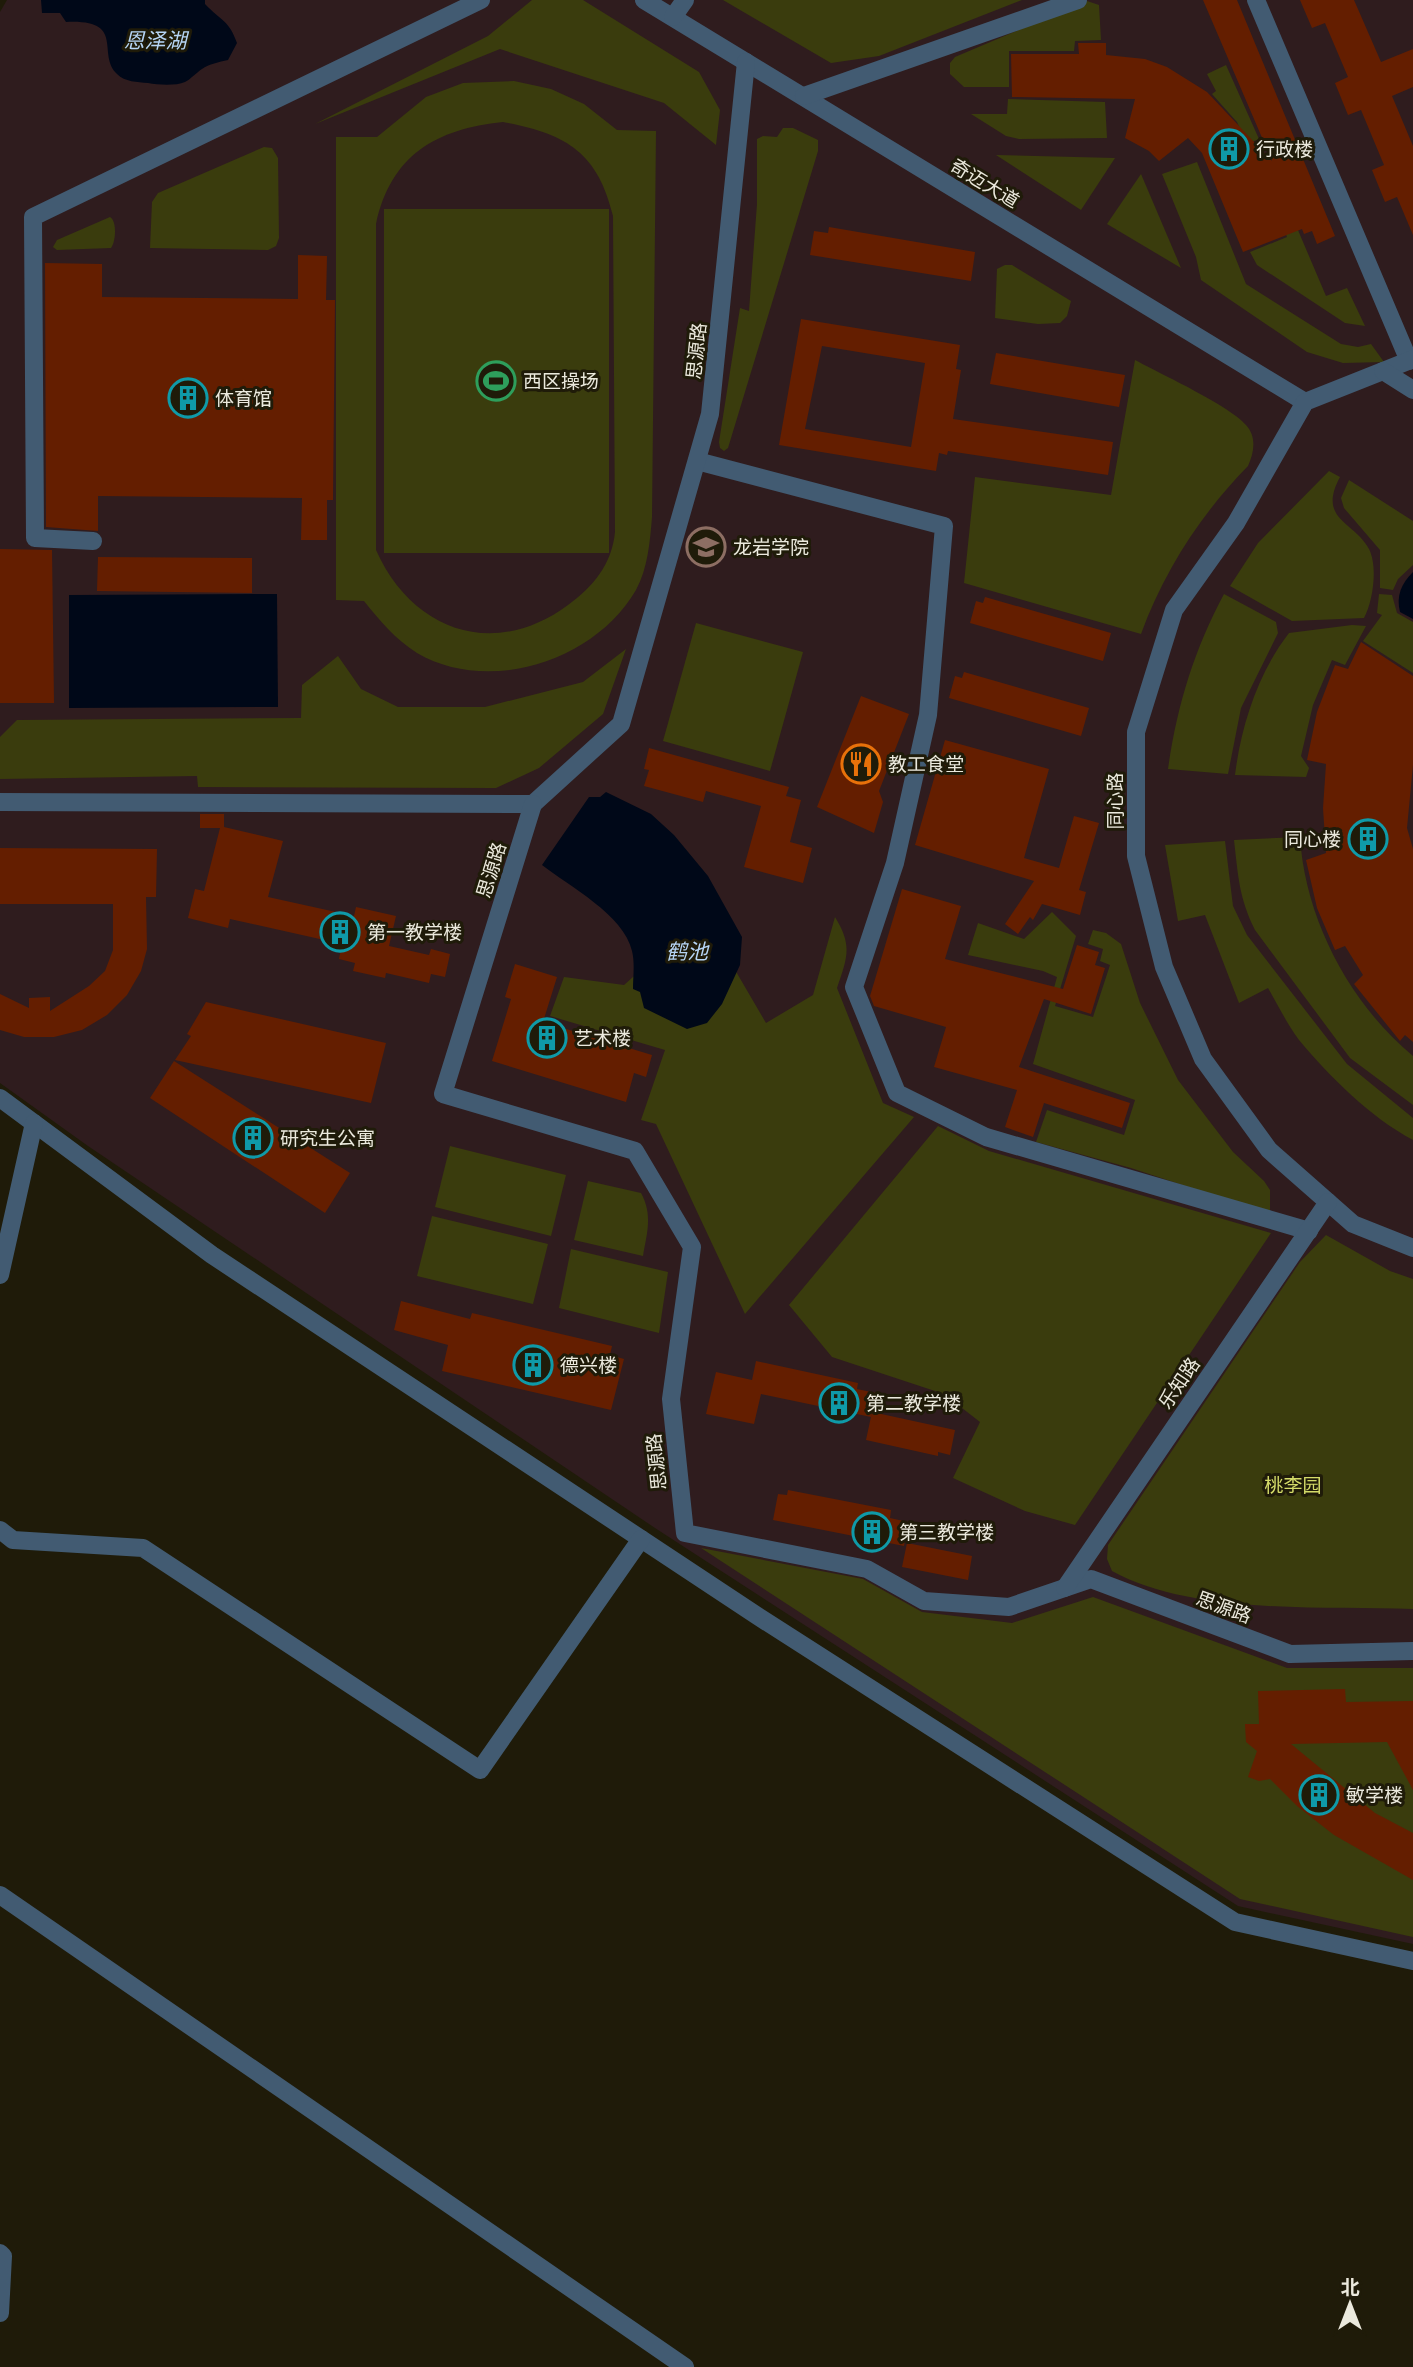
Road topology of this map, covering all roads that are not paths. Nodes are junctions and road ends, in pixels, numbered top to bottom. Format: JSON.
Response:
{"nodes":[{"id":1,"x":481,"y":0,"type":"edge"},
{"id":2,"x":644,"y":0,"type":"edge"},
{"id":3,"x":685,"y":0,"type":"edge"},
{"id":4,"x":1078,"y":0,"type":"edge"},
{"id":5,"x":1256,"y":0,"type":"edge"},
{"id":6,"x":673,"y":18,"type":"junction"},
{"id":7,"x":746,"y":62,"type":"junction"},
{"id":8,"x":804,"y":96,"type":"junction"},
{"id":9,"x":1411,"y":360,"type":"edge"},
{"id":10,"x":1382,"y":371,"type":"junction"},
{"id":11,"x":1413,"y":390,"type":"edge"},
{"id":12,"x":1305,"y":402,"type":"junction"},
{"id":13,"x":697,"y":461,"type":"junction"},
{"id":14,"x":93,"y":541,"type":"dead end"},
{"id":15,"x":0,"y":802,"type":"edge"},
{"id":16,"x":533,"y":804,"type":"junction"},
{"id":17,"x":0,"y":1098,"type":"edge"},
{"id":18,"x":34,"y":1123,"type":"junction"},
{"id":19,"x":1328,"y":1202,"type":"junction"},
{"id":20,"x":1308,"y":1231,"type":"junction"},
{"id":21,"x":1413,"y":1248,"type":"edge"},
{"id":22,"x":0,"y":1275,"type":"edge"},
{"id":23,"x":0,"y":1530,"type":"edge"},
{"id":24,"x":641,"y":1539,"type":"junction"},
{"id":25,"x":1065,"y":1588,"type":"junction"},
{"id":26,"x":1413,"y":1651,"type":"edge"},
{"id":27,"x":0,"y":1895,"type":"edge"},
{"id":28,"x":1413,"y":1961,"type":"edge"},
{"id":29,"x":0,"y":2253,"type":"edge"},
{"id":30,"x":0,"y":2314,"type":"edge"},
{"id":31,"x":685,"y":2367,"type":"edge"}],
"edges":[{"from":1,"to":14,"type":"street"},
{"from":2,"to":6,"type":"street","name":"奇迈大道"},
{"from":3,"to":6,"type":"street"},
{"from":4,"to":8,"type":"street"},
{"from":5,"to":9,"type":"street"},
{"from":6,"to":7,"type":"street","name":"奇迈大道"},
{"from":7,"to":8,"type":"street","name":"奇迈大道"},
{"from":7,"to":13,"type":"street","name":"思源路"},
{"from":8,"to":12,"type":"street","name":"奇迈大道"},
{"from":9,"to":10,"type":"street"},
{"from":10,"to":11,"type":"street"},
{"from":10,"to":12,"type":"street"},
{"from":12,"to":19,"type":"street","name":"同心路"},
{"from":13,"to":16,"type":"street","name":"思源路"},
{"from":13,"to":20,"type":"street"},
{"from":15,"to":16,"type":"street"},
{"from":16,"to":25,"type":"street","name":"思源路"},
{"from":17,"to":18,"type":"street"},
{"from":18,"to":22,"type":"street"},
{"from":18,"to":24,"type":"street"},
{"from":19,"to":20,"type":"street","name":"乐知路"},
{"from":19,"to":21,"type":"street","name":"同心路"},
{"from":20,"to":25,"type":"street","name":"乐知路"},
{"from":23,"to":24,"type":"street"},
{"from":24,"to":28,"type":"street"},
{"from":25,"to":26,"type":"street","name":"思源路"},
{"from":27,"to":31,"type":"street"},
{"from":29,"to":30,"type":"street"}]}
